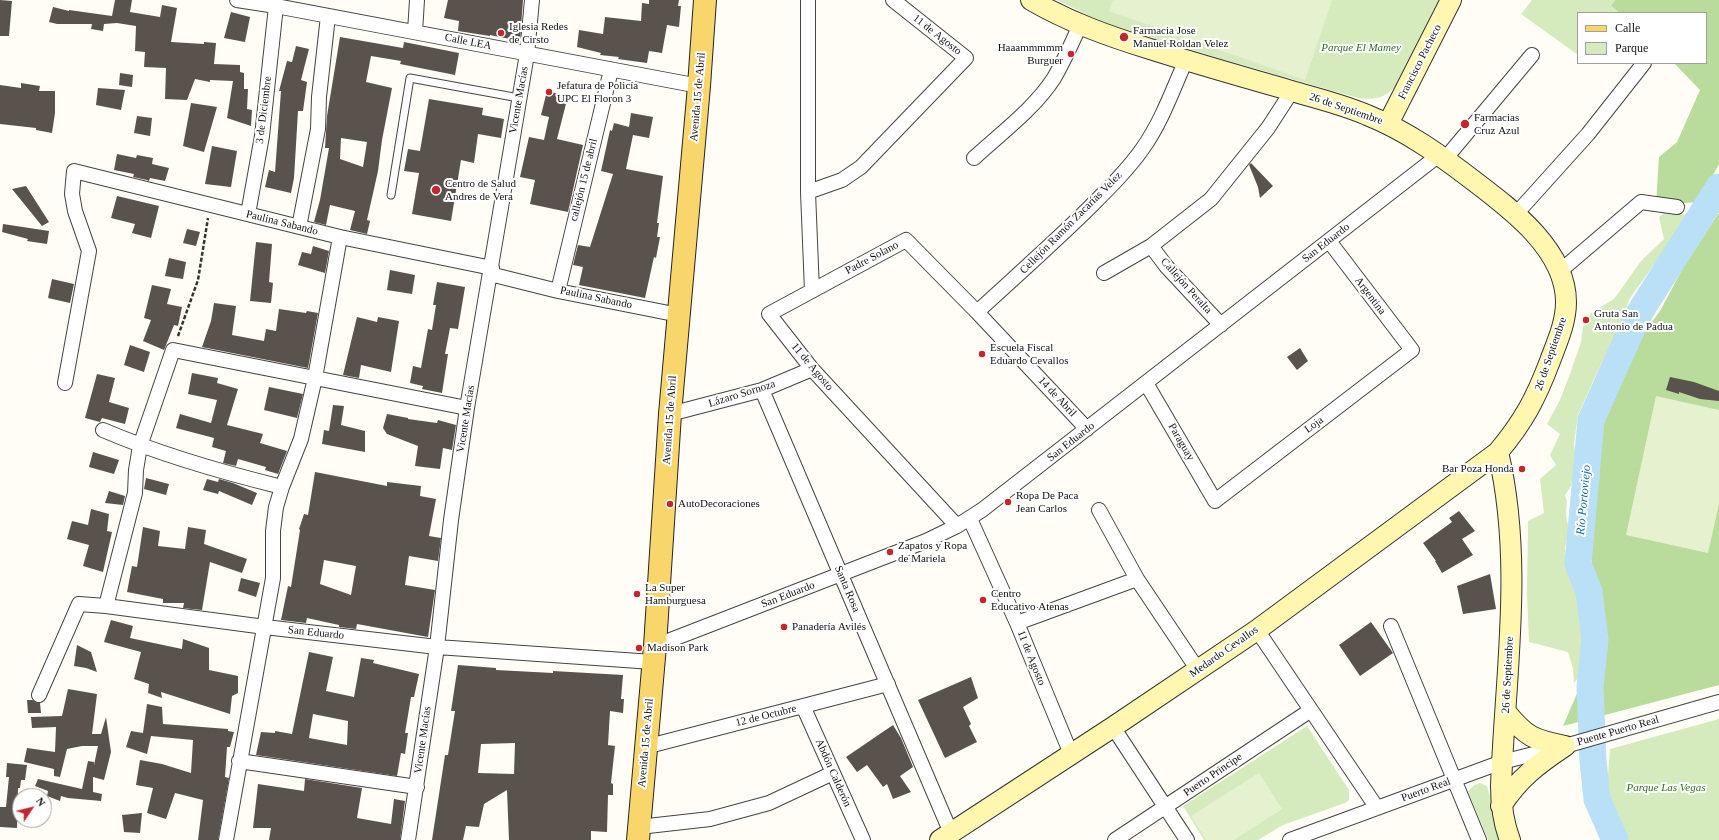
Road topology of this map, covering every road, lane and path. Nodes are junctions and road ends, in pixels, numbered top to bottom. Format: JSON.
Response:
{"nodes":[{"id":1,"x":237,"y":0,"type":"edge"},
{"id":2,"x":417,"y":0,"type":"edge"},
{"id":3,"x":532,"y":0,"type":"edge"},
{"id":4,"x":705,"y":0,"type":"edge"},
{"id":5,"x":808,"y":0,"type":"edge"},
{"id":6,"x":893,"y":0,"type":"edge"},
{"id":7,"x":1031,"y":0,"type":"edge"},
{"id":8,"x":1451,"y":0,"type":"edge"},
{"id":9,"x":271,"y":4,"type":"edge"},
{"id":10,"x":328,"y":16,"type":"junction"},
{"id":11,"x":1080,"y":25,"type":"junction"},
{"id":12,"x":415,"y":32,"type":"junction"},
{"id":13,"x":527,"y":54,"type":"junction"},
{"id":14,"x":1532,"y":55,"type":"dead end"},
{"id":15,"x":1186,"y":60,"type":"junction"},
{"id":16,"x":1643,"y":64,"type":"edge"},
{"id":17,"x":611,"y":70,"type":"junction"},
{"id":18,"x":699,"y":86,"type":"junction"},
{"id":19,"x":1292,"y":91,"type":"junction"},
{"id":20,"x":519,"y":98,"type":"junction"},
{"id":21,"x":1388,"y":124,"type":"junction"},
{"id":22,"x":1442,"y":157,"type":"junction"},
{"id":23,"x":974,"y":158,"type":"dead end"},
{"id":24,"x":808,"y":192,"type":"junction"},
{"id":25,"x":391,"y":195,"type":"dead end"},
{"id":26,"x":210,"y":205,"type":"junction"},
{"id":27,"x":1676,"y":207,"type":"dead end"},
{"id":28,"x":248,"y":214,"type":"junction"},
{"id":29,"x":1516,"y":214,"type":"junction"},
{"id":30,"x":299,"y":227,"type":"junction"},
{"id":31,"x":340,"y":237,"type":"junction"},
{"id":32,"x":1329,"y":241,"type":"junction"},
{"id":33,"x":1151,"y":246,"type":"junction"},
{"id":34,"x":491,"y":271,"type":"junction"},
{"id":35,"x":1559,"y":272,"type":"junction"},
{"id":36,"x":1104,"y":273,"type":"dead end"},
{"id":37,"x":558,"y":291,"type":"junction"},
{"id":38,"x":812,"y":291,"type":"junction"},
{"id":39,"x":977,"y":312,"type":"junction"},
{"id":40,"x":679,"y":315,"type":"junction"},
{"id":41,"x":1221,"y":325,"type":"junction"},
{"id":42,"x":173,"y":350,"type":"junction"},
{"id":43,"x":1412,"y":350,"type":"joint"},
{"id":44,"x":812,"y":369,"type":"junction"},
{"id":45,"x":315,"y":378,"type":"junction"},
{"id":46,"x":65,"y":383,"type":"dead end"},
{"id":47,"x":1146,"y":383,"type":"junction"},
{"id":48,"x":762,"y":390,"type":"junction"},
{"id":49,"x":467,"y":408,"type":"junction"},
{"id":50,"x":670,"y":414,"type":"junction"},
{"id":51,"x":103,"y":430,"type":"dead end"},
{"id":52,"x":1087,"y":430,"type":"junction"},
{"id":53,"x":140,"y":446,"type":"junction"},
{"id":54,"x":1498,"y":452,"type":"junction"},
{"id":55,"x":282,"y":487,"type":"junction"},
{"id":56,"x":1215,"y":501,"type":"joint"},
{"id":57,"x":1099,"y":510,"type":"dead end"},
{"id":58,"x":970,"y":519,"type":"junction"},
{"id":59,"x":957,"y":526,"type":"junction"},
{"id":60,"x":841,"y":574,"type":"junction"},
{"id":61,"x":1137,"y":579,"type":"junction"},
{"id":62,"x":106,"y":606,"type":"junction"},
{"id":63,"x":1017,"y":623,"type":"junction"},
{"id":64,"x":1391,"y":626,"type":"dead end"},
{"id":65,"x":265,"y":627,"type":"junction"},
{"id":66,"x":1257,"y":630,"type":"junction"},
{"id":67,"x":437,"y":647,"type":"junction"},
{"id":68,"x":654,"y":654,"type":"junction"},
{"id":69,"x":1198,"y":670,"type":"junction"},
{"id":70,"x":888,"y":684,"type":"junction"},
{"id":71,"x":39,"y":695,"type":"dead end"},
{"id":72,"x":1719,"y":702,"type":"edge"},
{"id":73,"x":803,"y":706,"type":"junction"},
{"id":74,"x":1311,"y":710,"type":"junction"},
{"id":75,"x":1506,"y":712,"type":"junction"},
{"id":76,"x":1113,"y":727,"type":"junction"},
{"id":77,"x":1565,"y":746,"type":"junction"},
{"id":78,"x":645,"y":747,"type":"junction"},
{"id":79,"x":1070,"y":754,"type":"junction"},
{"id":80,"x":239,"y":761,"type":"junction"},
{"id":81,"x":1502,"y":762,"type":"junction"},
{"id":82,"x":833,"y":773,"type":"junction"},
{"id":83,"x":1454,"y":780,"type":"junction"},
{"id":84,"x":417,"y":787,"type":"junction"},
{"id":85,"x":1501,"y":806,"type":"junction"},
{"id":86,"x":1165,"y":807,"type":"junction"},
{"id":87,"x":1377,"y":808,"type":"junction"},
{"id":88,"x":638,"y":833,"type":"edge"},
{"id":89,"x":951,"y":834,"type":"edge"},
{"id":90,"x":226,"y":840,"type":"edge"},
{"id":91,"x":408,"y":840,"type":"edge"},
{"id":92,"x":863,"y":840,"type":"edge"},
{"id":93,"x":1115,"y":840,"type":"edge"},
{"id":94,"x":1187,"y":840,"type":"edge"},
{"id":95,"x":1291,"y":840,"type":"edge"},
{"id":96,"x":1479,"y":840,"type":"edge"},
{"id":97,"x":1510,"y":840,"type":"edge"}],
"edges":[{"from":1,"to":9,"type":"street","name":"Calle LEA"},
{"from":2,"to":12,"type":"street"},
{"from":3,"to":13,"type":"street","name":"Vicente Macías"},
{"from":4,"to":18,"type":"main road","name":"Avenida 15 de Abril"},
{"from":5,"to":24,"type":"street"},
{"from":6,"to":24,"type":"street","name":"11 de Agosto"},
{"from":7,"to":11,"type":"street","name":"26 de Septiembre"},
{"from":8,"to":21,"type":"street","name":"Francisco Pacheco"},
{"from":9,"to":10,"type":"street","name":"Calle LEA"},
{"from":9,"to":28,"type":"street","name":"3 de Diciembre"},
{"from":10,"to":12,"type":"street","name":"Calle LEA"},
{"from":10,"to":30,"type":"street"},
{"from":11,"to":15,"type":"street","name":"26 de Septiembre"},
{"from":11,"to":23,"type":"street"},
{"from":12,"to":13,"type":"street","name":"Calle LEA"},
{"from":13,"to":17,"type":"street","name":"Calle LEA"},
{"from":13,"to":20,"type":"street","name":"Vicente Macías"},
{"from":14,"to":22,"type":"street","name":"San Eduardo"},
{"from":15,"to":19,"type":"street","name":"26 de Septiembre"},
{"from":15,"to":39,"type":"street","name":"Cellejón Ramón Zacarías Velez"},
{"from":16,"to":29,"type":"street"},
{"from":17,"to":18,"type":"street","name":"Calle LEA"},
{"from":17,"to":37,"type":"street","name":"callejón 15 de abril"},
{"from":18,"to":40,"type":"main road","name":"Avenida 15 de Abril"},
{"from":19,"to":21,"type":"street","name":"26 de Septiembre"},
{"from":19,"to":33,"type":"street"},
{"from":20,"to":25,"type":"lane"},
{"from":20,"to":34,"type":"street","name":"Vicente Macías"},
{"from":21,"to":22,"type":"street","name":"26 de Septiembre"},
{"from":22,"to":29,"type":"street","name":"26 de Septiembre"},
{"from":22,"to":32,"type":"street","name":"San Eduardo"},
{"from":24,"to":38,"type":"street"},
{"from":26,"to":28,"type":"street","name":"Paulina Sabando"},
{"from":26,"to":42,"type":"path"},
{"from":26,"to":46,"type":"street","name":"Paulina Sabando"},
{"from":27,"to":35,"type":"street"},
{"from":28,"to":30,"type":"street","name":"Paulina Sabando"},
{"from":29,"to":35,"type":"street","name":"26 de Septiembre"},
{"from":30,"to":31,"type":"street","name":"Paulina Sabando"},
{"from":31,"to":34,"type":"street","name":"Paulina Sabando"},
{"from":31,"to":45,"type":"street"},
{"from":32,"to":41,"type":"street","name":"San Eduardo"},
{"from":32,"to":43,"type":"street","name":"Argentina"},
{"from":33,"to":36,"type":"street"},
{"from":33,"to":41,"type":"street","name":"Callejón Peralta"},
{"from":34,"to":37,"type":"street","name":"Paulina Sabando"},
{"from":34,"to":49,"type":"street","name":"Vicente Macías"},
{"from":35,"to":54,"type":"street","name":"26 de Septiembre"},
{"from":37,"to":40,"type":"street","name":"Paulina Sabando"},
{"from":38,"to":39,"type":"street","name":"Padre Solano"},
{"from":38,"to":44,"type":"street","name":"11 de Agosto"},
{"from":39,"to":52,"type":"street","name":"14 de Abril"},
{"from":40,"to":50,"type":"main road","name":"Avenida 15 de Abril"},
{"from":41,"to":47,"type":"street","name":"San Eduardo"},
{"from":42,"to":45,"type":"street"},
{"from":42,"to":53,"type":"street"},
{"from":43,"to":56,"type":"street","name":"Loja"},
{"from":44,"to":48,"type":"street","name":"Lázaro Sornoza"},
{"from":44,"to":59,"type":"street","name":"11 de Agosto"},
{"from":45,"to":49,"type":"street"},
{"from":45,"to":55,"type":"street"},
{"from":47,"to":52,"type":"street","name":"San Eduardo"},
{"from":47,"to":56,"type":"street","name":"Paraguay"},
{"from":48,"to":50,"type":"street","name":"Lázaro Sornoza"},
{"from":48,"to":60,"type":"street","name":"Santa Rosa"},
{"from":49,"to":67,"type":"street","name":"Vicente Macías"},
{"from":50,"to":68,"type":"main road","name":"Avenida 15 de Abril"},
{"from":51,"to":53,"type":"street"},
{"from":52,"to":58,"type":"street","name":"San Eduardo"},
{"from":53,"to":55,"type":"street"},
{"from":53,"to":62,"type":"street"},
{"from":54,"to":66,"type":"street","name":"Medardo Cevallos"},
{"from":54,"to":75,"type":"street","name":"26 de Septiembre"},
{"from":55,"to":65,"type":"street"},
{"from":57,"to":61,"type":"street"},
{"from":58,"to":59,"type":"street","name":"San Eduardo"},
{"from":58,"to":63,"type":"street","name":"11 de Agosto"},
{"from":59,"to":60,"type":"street","name":"San Eduardo"},
{"from":60,"to":68,"type":"street","name":"San Eduardo"},
{"from":60,"to":70,"type":"street","name":"Santa Rosa"},
{"from":61,"to":63,"type":"street"},
{"from":61,"to":69,"type":"street"},
{"from":62,"to":65,"type":"street","name":"San Eduardo"},
{"from":62,"to":71,"type":"street","name":"San Eduardo"},
{"from":63,"to":79,"type":"street","name":"11 de Agosto"},
{"from":64,"to":83,"type":"street"},
{"from":65,"to":67,"type":"street","name":"San Eduardo"},
{"from":65,"to":80,"type":"street"},
{"from":66,"to":69,"type":"street","name":"Medardo Cevallos"},
{"from":66,"to":74,"type":"street"},
{"from":67,"to":68,"type":"street","name":"San Eduardo"},
{"from":67,"to":84,"type":"street","name":"Vicente Macías"},
{"from":68,"to":78,"type":"main road","name":"Avenida 15 de Abril"},
{"from":69,"to":76,"type":"street","name":"Medardo Cevallos"},
{"from":70,"to":73,"type":"street","name":"12 de Octubre"},
{"from":70,"to":89,"type":"street","name":"Santa Rosa"},
{"from":72,"to":77,"type":"street","name":"Puente Puerto Real"},
{"from":73,"to":78,"type":"street","name":"12 de Octubre"},
{"from":73,"to":82,"type":"street","name":"Abdón Calderón"},
{"from":74,"to":86,"type":"street","name":"Puerto Principe"},
{"from":74,"to":87,"type":"street"},
{"from":75,"to":77,"type":"street"},
{"from":75,"to":81,"type":"street","name":"26 de Septiembre"},
{"from":76,"to":79,"type":"street","name":"Medardo Cevallos"},
{"from":76,"to":86,"type":"street"},
{"from":77,"to":81,"type":"street","name":"Puerto Real"},
{"from":77,"to":85,"type":"street"},
{"from":78,"to":88,"type":"main road","name":"Avenida 15 de Abril"},
{"from":79,"to":89,"type":"street","name":"Medardo Cevallos"},
{"from":80,"to":84,"type":"street"},
{"from":80,"to":90,"type":"street"},
{"from":81,"to":83,"type":"street","name":"Puerto Real"},
{"from":81,"to":85,"type":"street","name":"26 de Septiembre"},
{"from":82,"to":88,"type":"street"},
{"from":82,"to":92,"type":"street","name":"Abdón Calderón"},
{"from":83,"to":87,"type":"street","name":"Puerto Real"},
{"from":83,"to":96,"type":"street"},
{"from":84,"to":91,"type":"street","name":"Vicente Macías"},
{"from":85,"to":97,"type":"street","name":"26 de Septiembre"},
{"from":86,"to":93,"type":"street","name":"Puerto Principe"},
{"from":86,"to":94,"type":"street"},
{"from":87,"to":95,"type":"street","name":"Puerto Real"}]}
